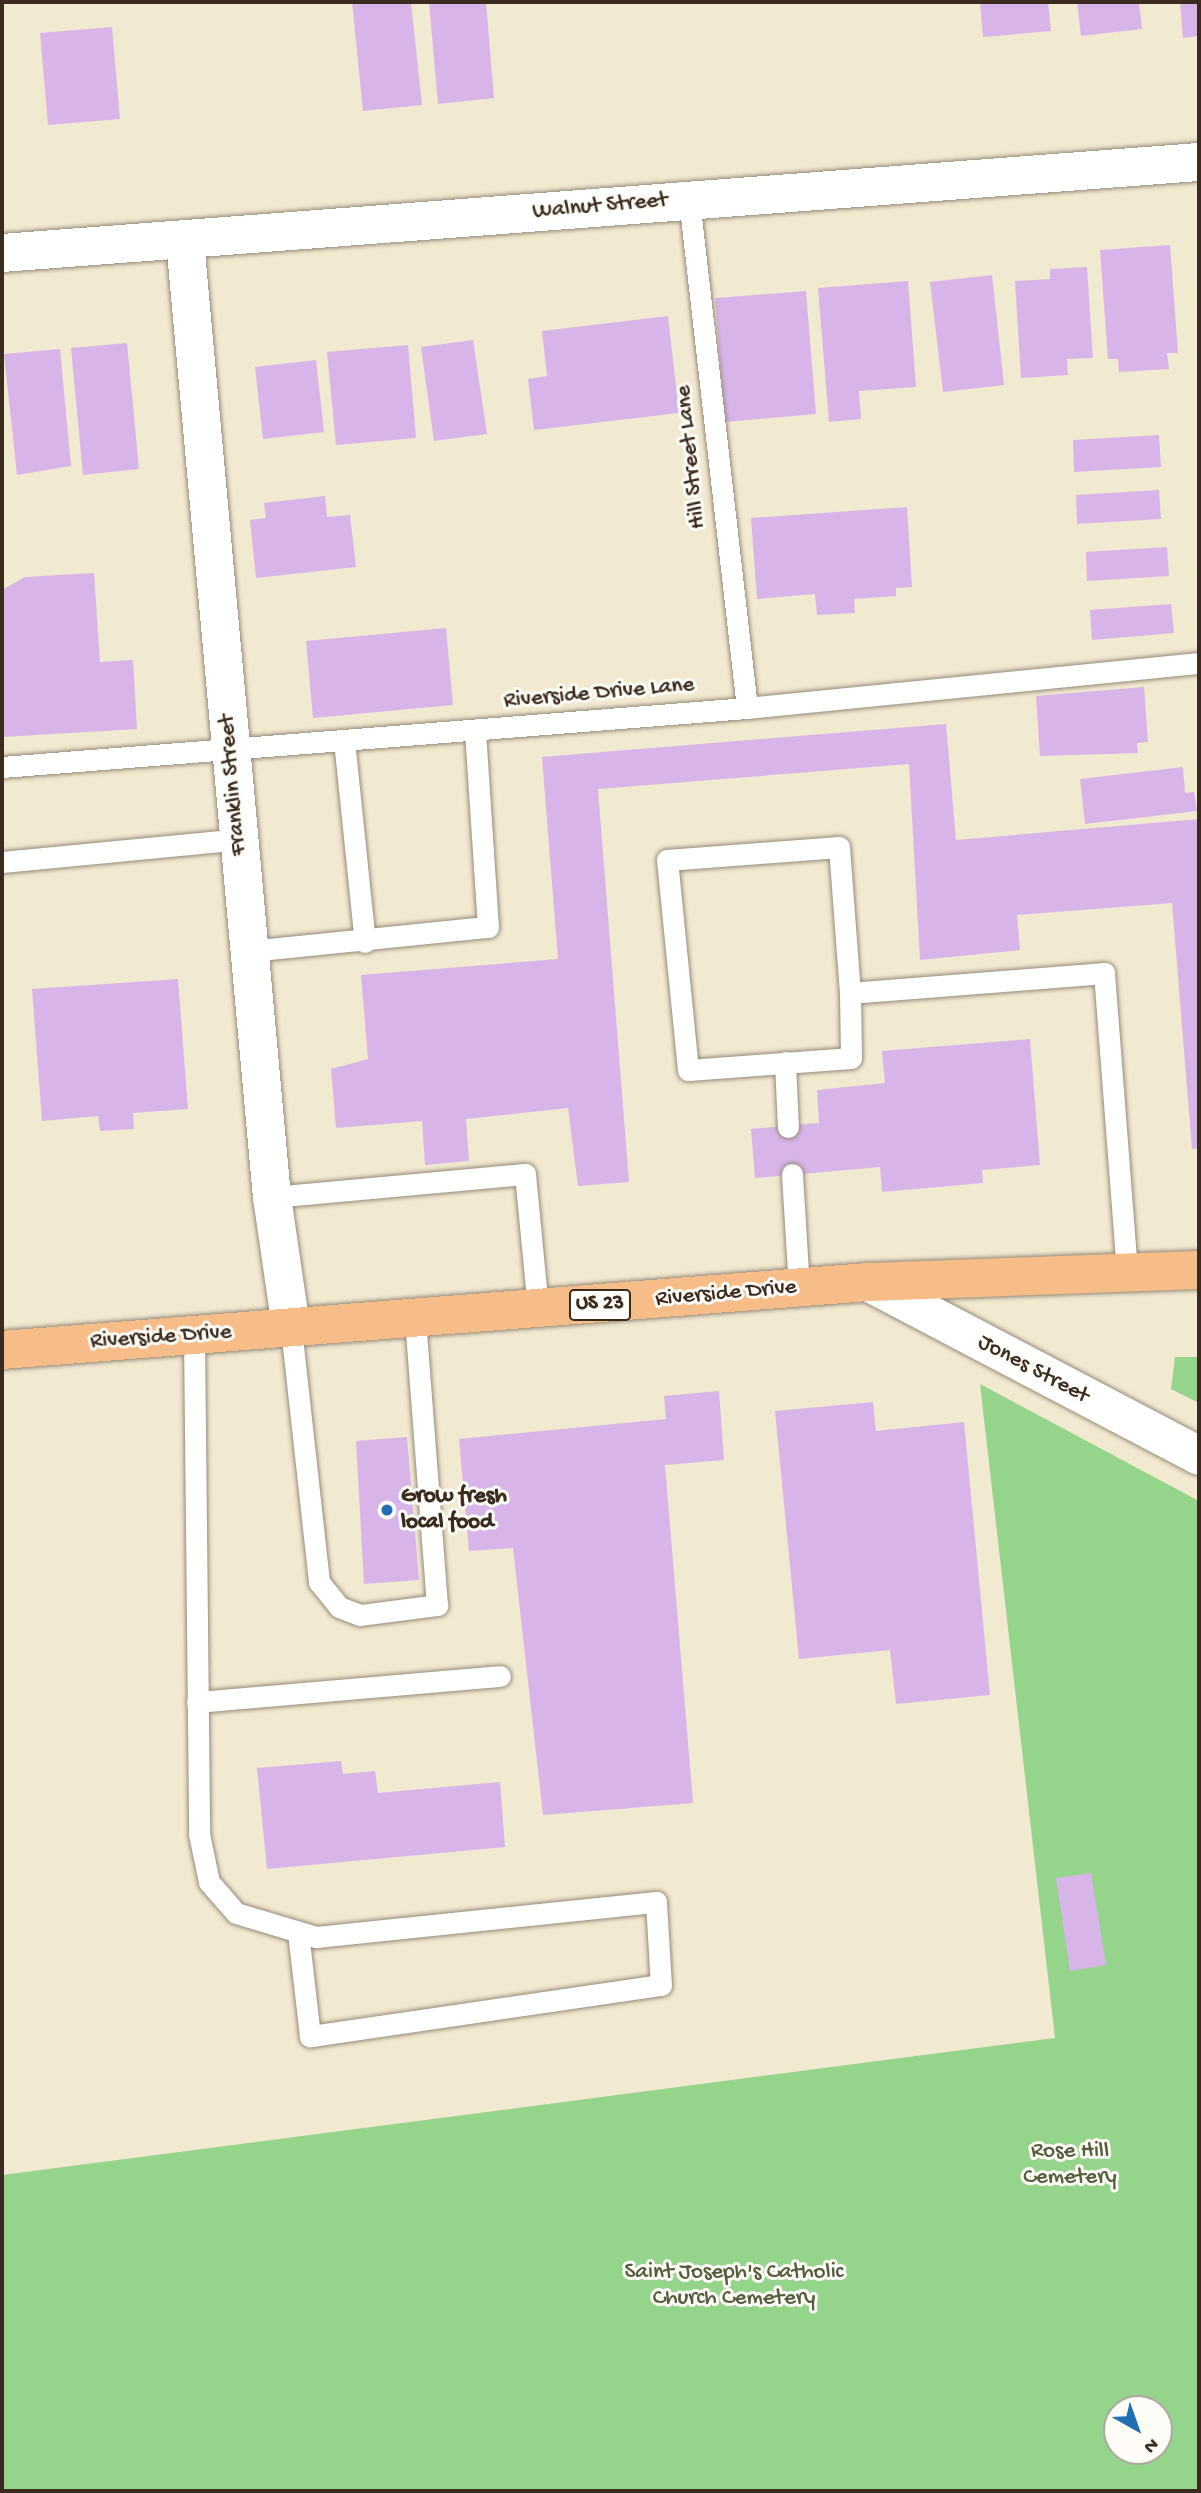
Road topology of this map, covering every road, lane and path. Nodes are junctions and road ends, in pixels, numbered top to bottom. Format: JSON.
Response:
{"nodes":[{"id":1,"x":1199,"y":162,"type":"edge"},
{"id":2,"x":689,"y":199,"type":"junction"},
{"id":3,"x":185,"y":241,"type":"junction"},
{"id":4,"x":2,"y":253,"type":"edge"},
{"id":5,"x":1199,"y":663,"type":"edge"},
{"id":6,"x":747,"y":708,"type":"junction"},
{"id":7,"x":475,"y":731,"type":"junction"},
{"id":8,"x":344,"y":740,"type":"junction"},
{"id":9,"x":231,"y":748,"type":"junction"},
{"id":10,"x":2,"y":767,"type":"edge"},
{"id":11,"x":239,"y":839,"type":"junction"},
{"id":12,"x":2,"y":862,"type":"edge"},
{"id":13,"x":365,"y":942,"type":"junction"},
{"id":14,"x":250,"y":951,"type":"junction"},
{"id":15,"x":850,"y":993,"type":"junction"},
{"id":16,"x":785,"y":1062,"type":"junction"},
{"id":17,"x":788,"y":1126,"type":"dead end"},
{"id":18,"x":792,"y":1174,"type":"dead end"},
{"id":19,"x":272,"y":1197,"type":"junction"},
{"id":20,"x":1199,"y":1270,"type":"edge"},
{"id":21,"x":1127,"y":1273,"type":"junction"},
{"id":22,"x":868,"y":1282,"type":"junction"},
{"id":23,"x":799,"y":1288,"type":"junction"},
{"id":24,"x":538,"y":1310,"type":"junction"},
{"id":25,"x":415,"y":1320,"type":"junction"},
{"id":26,"x":291,"y":1328,"type":"junction"},
{"id":27,"x":194,"y":1336,"type":"junction"},
{"id":28,"x":2,"y":1350,"type":"edge"},
{"id":29,"x":1199,"y":1457,"type":"edge"},
{"id":30,"x":500,"y":1676,"type":"dead end"},
{"id":31,"x":197,"y":1702,"type":"junction"},
{"id":32,"x":298,"y":1933,"type":"junction"}],
"edges":[{"from":1,"to":2,"type":"street","name":"Walnut Street"},
{"from":2,"to":3,"type":"street","name":"Walnut Street"},
{"from":2,"to":6,"type":"lane","name":"Hill Street Lane"},
{"from":3,"to":4,"type":"street","name":"Walnut Street"},
{"from":3,"to":9,"type":"street","name":"Franklin Street"},
{"from":5,"to":6,"type":"lane","name":"Riverside Drive Lane"},
{"from":6,"to":7,"type":"lane","name":"Riverside Drive Lane"},
{"from":7,"to":8,"type":"lane","name":"Riverside Drive Lane"},
{"from":7,"to":13,"type":"lane"},
{"from":8,"to":9,"type":"lane","name":"Riverside Drive Lane"},
{"from":8,"to":13,"type":"lane"},
{"from":9,"to":10,"type":"lane","name":"Riverside Drive Lane"},
{"from":9,"to":11,"type":"street","name":"Franklin Street"},
{"from":11,"to":12,"type":"lane"},
{"from":11,"to":14,"type":"street","name":"Franklin Street"},
{"from":13,"to":14,"type":"lane"},
{"from":14,"to":19,"type":"street","name":"Franklin Street"},
{"from":15,"to":16,"type":"lane"},
{"from":15,"to":16,"type":"lane"},
{"from":15,"to":21,"type":"lane"},
{"from":16,"to":17,"type":"lane"},
{"from":18,"to":23,"type":"lane"},
{"from":19,"to":24,"type":"lane"},
{"from":19,"to":26,"type":"street","name":"Franklin Street"},
{"from":20,"to":21,"type":"main road","name":"Riverside Drive","number":"US 23"},
{"from":21,"to":22,"type":"main road","name":"Riverside Drive","number":"US 23"},
{"from":22,"to":23,"type":"main road","name":"Riverside Drive","number":"US 23"},
{"from":22,"to":29,"type":"street","name":"Jones Street"},
{"from":23,"to":24,"type":"main road","name":"Riverside Drive","number":"US 23"},
{"from":24,"to":25,"type":"main road","name":"Riverside Drive","number":"US 23"},
{"from":25,"to":26,"type":"main road","name":"Riverside Drive","number":"US 23"},
{"from":25,"to":26,"type":"lane"},
{"from":26,"to":27,"type":"main road","name":"Riverside Drive","number":"US 23"},
{"from":27,"to":28,"type":"main road","name":"Riverside Drive","number":"US 23"},
{"from":27,"to":31,"type":"lane"},
{"from":30,"to":31,"type":"lane"},
{"from":31,"to":32,"type":"lane"},
{"from":32,"to":32,"type":"lane"}]}
